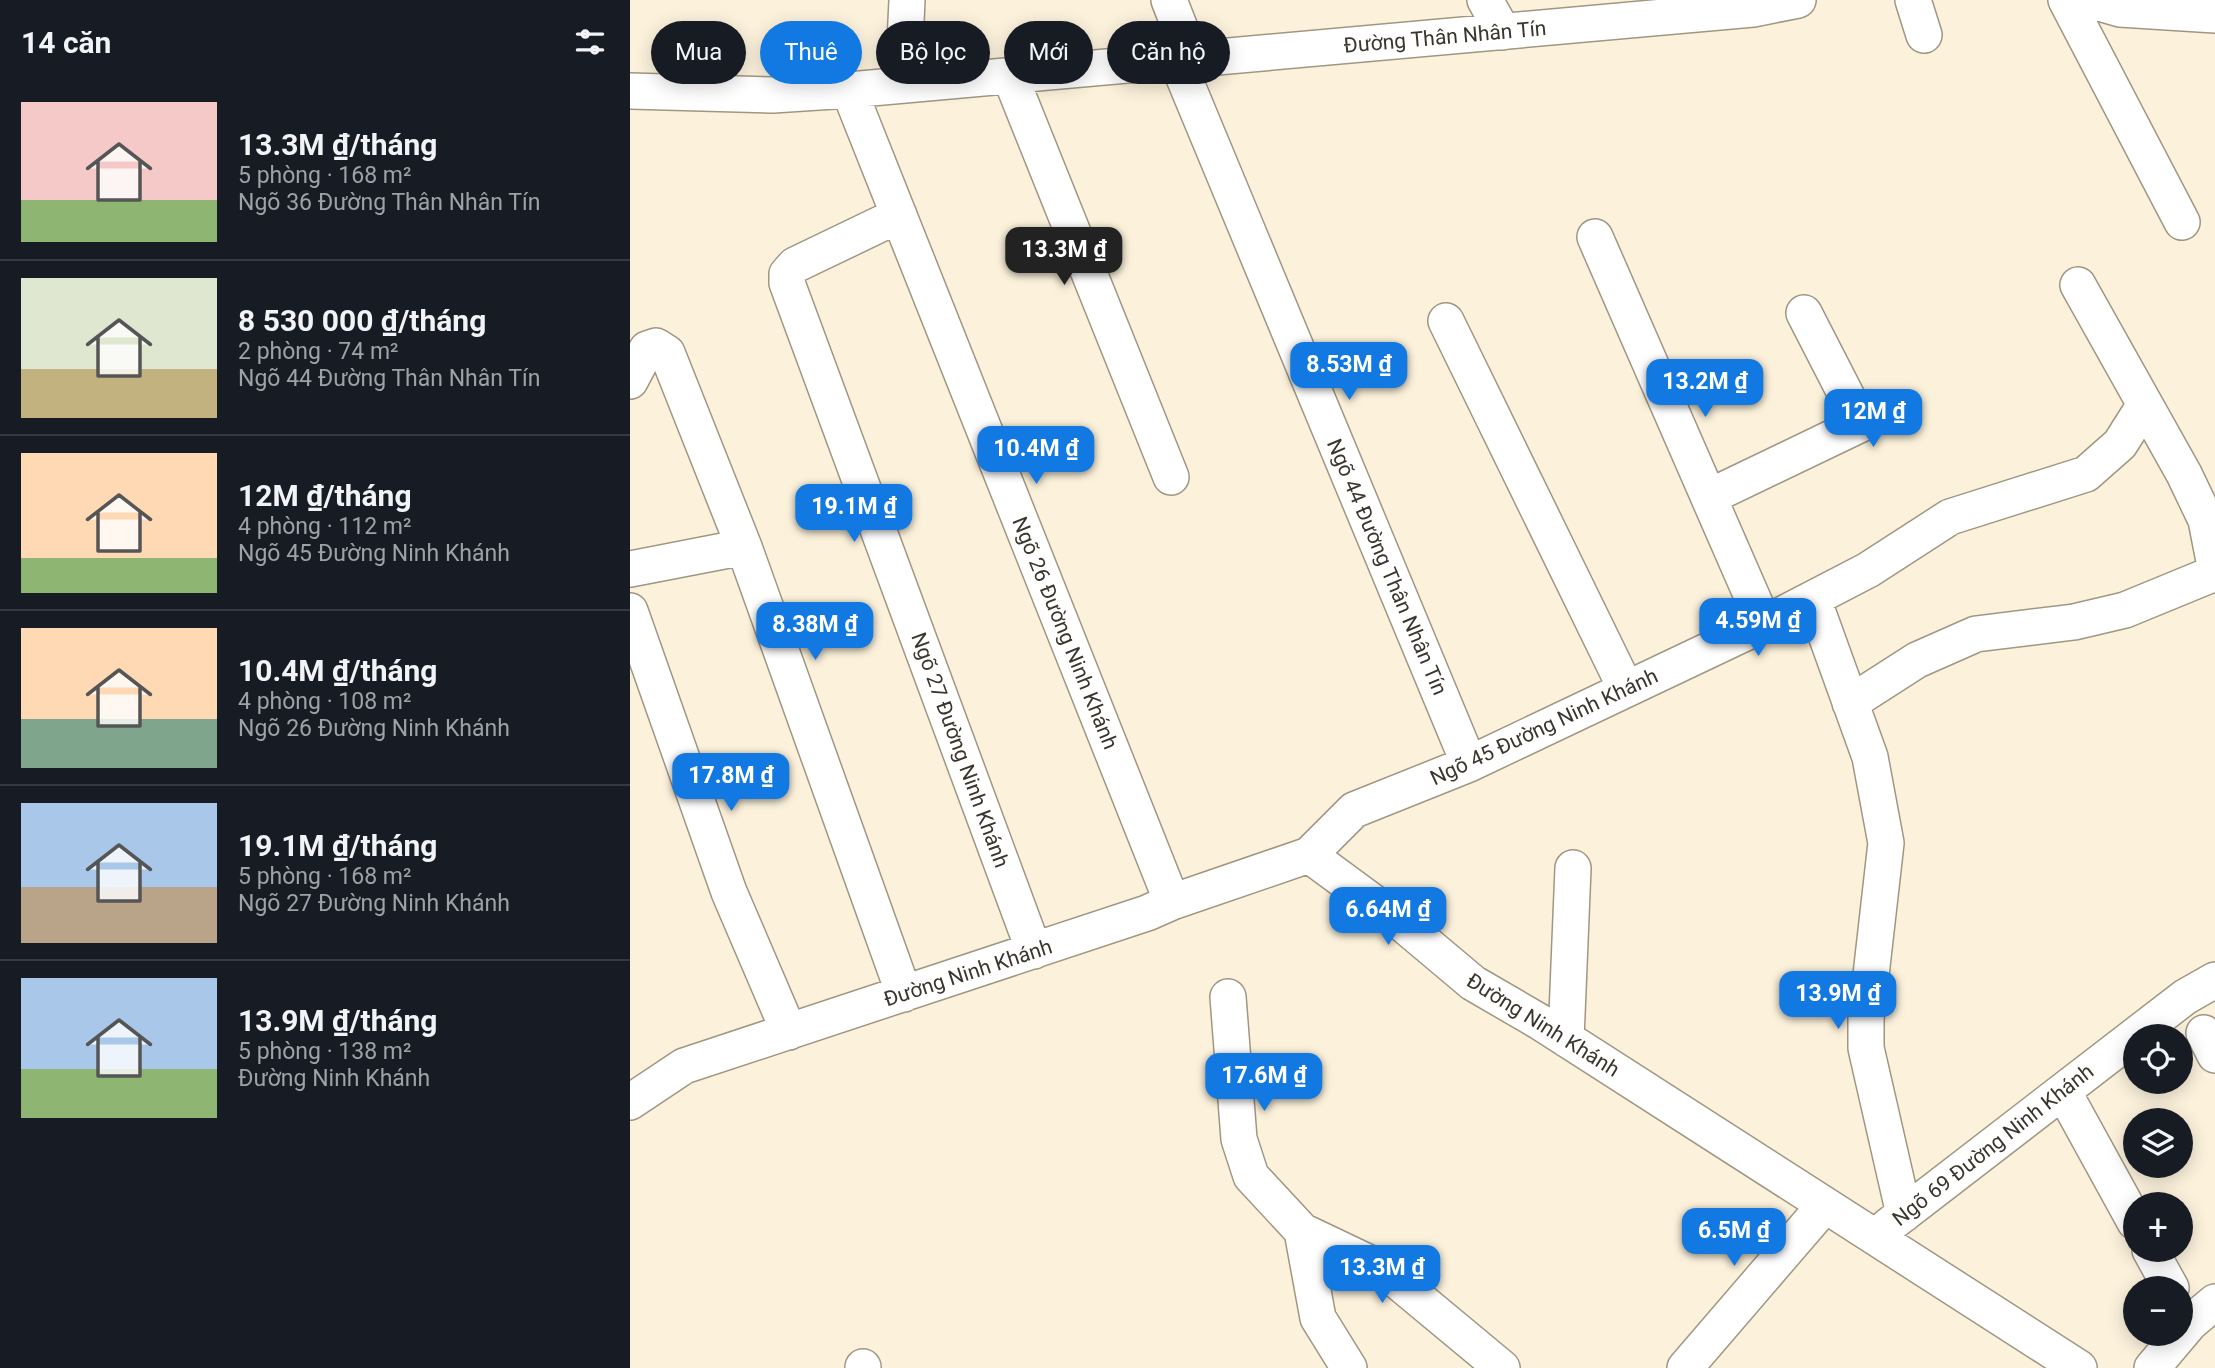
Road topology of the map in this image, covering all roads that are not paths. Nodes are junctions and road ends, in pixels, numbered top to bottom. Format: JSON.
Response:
{"nodes":[{"id":1,"x":907,"y":0,"type":"edge"},
{"id":2,"x":1169,"y":0,"type":"edge"},
{"id":3,"x":1485,"y":0,"type":"edge"},
{"id":4,"x":1798,"y":0,"type":"edge"},
{"id":5,"x":1913,"y":0,"type":"edge"},
{"id":6,"x":2066,"y":0,"type":"edge"},
{"id":7,"x":2090,"y":0,"type":"edge"},
{"id":8,"x":1722,"y":6,"type":"edge"},
{"id":9,"x":2215,"y":15,"type":"edge"},
{"id":10,"x":1175,"y":21,"type":"edge"},
{"id":11,"x":1503,"y":32,"type":"junction"},
{"id":12,"x":1924,"y":35,"type":"dead end"},
{"id":13,"x":1230,"y":56,"type":"edge"},
{"id":14,"x":1004,"y":77,"type":"edge"},
{"id":15,"x":1013,"y":84,"type":"edge"},
{"id":16,"x":1195,"y":84,"type":"edge"},
{"id":17,"x":903,"y":85,"type":"junction"},
{"id":18,"x":630,"y":90,"type":"edge"},
{"id":19,"x":849,"y":90,"type":"junction"},
{"id":20,"x":899,"y":215,"type":"junction"},
{"id":21,"x":2182,"y":222,"type":"dead end"},
{"id":22,"x":1595,"y":237,"type":"dead end"},
{"id":23,"x":2078,"y":285,"type":"dead end"},
{"id":24,"x":1804,"y":313,"type":"dead end"},
{"id":25,"x":1446,"y":321,"type":"dead end"},
{"id":26,"x":630,"y":381,"type":"edge"},
{"id":27,"x":2144,"y":406,"type":"junction"},
{"id":28,"x":1171,"y":477,"type":"dead end"},
{"id":29,"x":1709,"y":497,"type":"junction"},
{"id":30,"x":744,"y":547,"type":"junction"},
{"id":31,"x":2215,"y":566,"type":"edge"},
{"id":32,"x":630,"y":569,"type":"edge"},
{"id":33,"x":2215,"y":573,"type":"edge"},
{"id":34,"x":1813,"y":599,"type":"junction"},
{"id":35,"x":630,"y":611,"type":"edge"},
{"id":36,"x":1765,"y":624,"type":"junction"},
{"id":37,"x":1626,"y":689,"type":"junction"},
{"id":38,"x":1850,"y":703,"type":"junction"},
{"id":39,"x":1469,"y":764,"type":"junction"},
{"id":40,"x":1309,"y":855,"type":"junction"},
{"id":41,"x":1573,"y":868,"type":"dead end"},
{"id":42,"x":1172,"y":902,"type":"junction"},
{"id":43,"x":1034,"y":951,"type":"junction"},
{"id":44,"x":2215,"y":981,"type":"edge"},
{"id":45,"x":904,"y":994,"type":"junction"},
{"id":46,"x":1228,"y":997,"type":"dead end"},
{"id":47,"x":789,"y":1032,"type":"junction"},
{"id":48,"x":1566,"y":1039,"type":"junction"},
{"id":49,"x":2063,"y":1091,"type":"junction"},
{"id":50,"x":630,"y":1102,"type":"edge"},
{"id":51,"x":2123,"y":1200,"type":"edge"},
{"id":52,"x":1825,"y":1205,"type":"junction"},
{"id":53,"x":1904,"y":1214,"type":"junction"},
{"id":54,"x":1302,"y":1231,"type":"junction"},
{"id":55,"x":1874,"y":1237,"type":"junction"},
{"id":56,"x":2195,"y":1310,"type":"edge"},
{"id":57,"x":1349,"y":1368,"type":"edge"},
{"id":58,"x":1502,"y":1368,"type":"edge"},
{"id":59,"x":1685,"y":1368,"type":"edge"},
{"id":60,"x":2079,"y":1368,"type":"edge"},
{"id":61,"x":2152,"y":1368,"type":"edge"}],
"edges":[{"from":1,"to":17,"type":"street"},
{"from":2,"to":10,"type":"street","name":"Ngõ 44 Đường Thân Nhân Tín"},
{"from":3,"to":11,"type":"street"},
{"from":4,"to":8,"type":"street","name":"Đường Thân Nhân Tín"},
{"from":5,"to":12,"type":"street"},
{"from":6,"to":21,"type":"street"},
{"from":7,"to":9,"type":"street"},
{"from":8,"to":11,"type":"street","name":"Đường Thân Nhân Tín"},
{"from":11,"to":13,"type":"street","name":"Đường Thân Nhân Tín"},
{"from":14,"to":17,"type":"street","name":"Đường Thân Nhân Tín"},
{"from":15,"to":28,"type":"street"},
{"from":16,"to":39,"type":"street","name":"Ngõ 44 Đường Thân Nhân Tín"},
{"from":17,"to":19,"type":"street","name":"Đường Thân Nhân Tín"},
{"from":18,"to":19,"type":"street","name":"Đường Thân Nhân Tín"},
{"from":19,"to":20,"type":"street","name":"Ngõ 26 Đường Ninh Khánh"},
{"from":20,"to":42,"type":"street","name":"Ngõ 26 Đường Ninh Khánh"},
{"from":20,"to":43,"type":"street","name":"Ngõ 27 Đường Ninh Khánh"},
{"from":22,"to":29,"type":"street"},
{"from":23,"to":27,"type":"street"},
{"from":24,"to":29,"type":"street"},
{"from":25,"to":37,"type":"street"},
{"from":26,"to":30,"type":"street"},
{"from":27,"to":31,"type":"street"},
{"from":27,"to":34,"type":"street","name":"Ngõ 45 Đường Ninh Khánh"},
{"from":29,"to":36,"type":"street"},
{"from":30,"to":32,"type":"street"},
{"from":30,"to":45,"type":"street"},
{"from":33,"to":38,"type":"street"},
{"from":34,"to":36,"type":"street","name":"Ngõ 45 Đường Ninh Khánh"},
{"from":34,"to":38,"type":"street"},
{"from":35,"to":47,"type":"street"},
{"from":36,"to":37,"type":"street","name":"Ngõ 45 Đường Ninh Khánh"},
{"from":37,"to":39,"type":"street","name":"Ngõ 45 Đường Ninh Khánh"},
{"from":38,"to":53,"type":"street"},
{"from":39,"to":40,"type":"street","name":"Ngõ 45 Đường Ninh Khánh"},
{"from":40,"to":42,"type":"street","name":"Đường Ninh Khánh"},
{"from":40,"to":48,"type":"street","name":"Đường Ninh Khánh"},
{"from":41,"to":48,"type":"street"},
{"from":42,"to":43,"type":"street","name":"Đường Ninh Khánh"},
{"from":43,"to":45,"type":"street","name":"Đường Ninh Khánh"},
{"from":44,"to":49,"type":"street","name":"Ngõ 69 Đường Ninh Khánh"},
{"from":45,"to":47,"type":"street","name":"Đường Ninh Khánh"},
{"from":46,"to":54,"type":"street"},
{"from":47,"to":50,"type":"street","name":"Đường Ninh Khánh"},
{"from":48,"to":52,"type":"street","name":"Đường Ninh Khánh"},
{"from":49,"to":51,"type":"street"},
{"from":49,"to":53,"type":"street","name":"Ngõ 69 Đường Ninh Khánh"},
{"from":52,"to":55,"type":"street","name":"Đường Ninh Khánh"},
{"from":52,"to":59,"type":"street"},
{"from":53,"to":55,"type":"street","name":"Ngõ 69 Đường Ninh Khánh"},
{"from":54,"to":57,"type":"street"},
{"from":54,"to":58,"type":"street"},
{"from":55,"to":60,"type":"street","name":"Đường Ninh Khánh"},
{"from":56,"to":61,"type":"street"}]}
